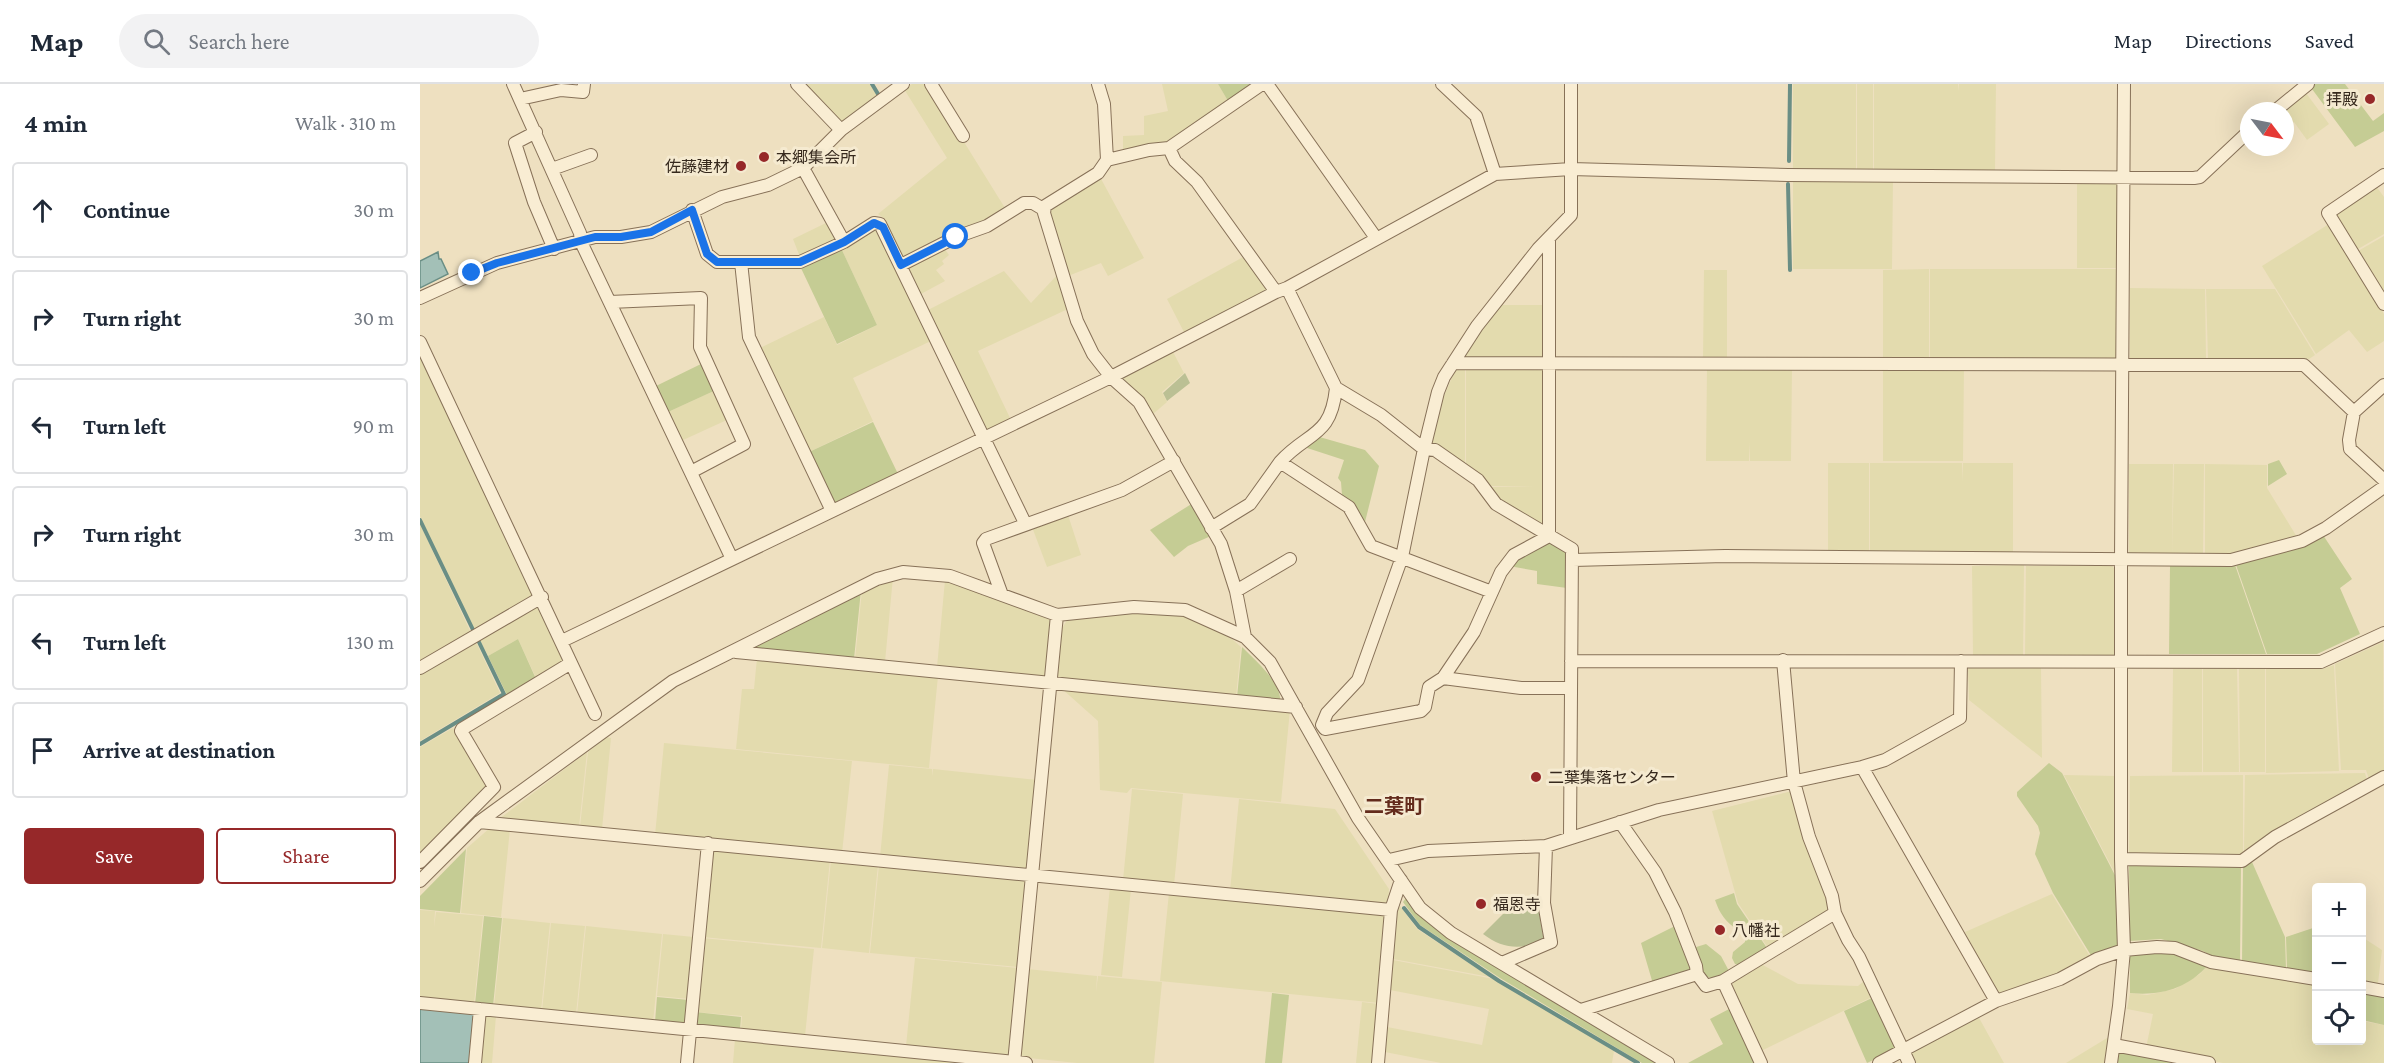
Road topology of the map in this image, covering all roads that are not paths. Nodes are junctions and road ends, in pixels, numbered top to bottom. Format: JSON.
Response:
{"nodes":[{"id":1,"x":513,"y":84,"type":"edge"},
{"id":2,"x":584,"y":84,"type":"edge"},
{"id":3,"x":797,"y":84,"type":"edge"},
{"id":4,"x":903,"y":84,"type":"edge"},
{"id":5,"x":931,"y":84,"type":"edge"},
{"id":6,"x":1098,"y":84,"type":"edge"},
{"id":7,"x":1262,"y":84,"type":"edge"},
{"id":8,"x":1267,"y":84,"type":"edge"},
{"id":9,"x":1442,"y":84,"type":"edge"},
{"id":10,"x":1571,"y":84,"type":"edge"},
{"id":11,"x":2124,"y":84,"type":"edge"},
{"id":12,"x":2308,"y":84,"type":"edge"},
{"id":13,"x":520,"y":99,"type":"junction"},
{"id":14,"x":2286,"y":102,"type":"edge"},
{"id":15,"x":841,"y":130,"type":"junction"},
{"id":16,"x":536,"y":132,"type":"junction"},
{"id":17,"x":963,"y":136,"type":"dead end"},
{"id":18,"x":2240,"y":139,"type":"edge"},
{"id":19,"x":1169,"y":148,"type":"junction"},
{"id":20,"x":591,"y":155,"type":"dead end"},
{"id":21,"x":1107,"y":160,"type":"junction"},
{"id":22,"x":803,"y":168,"type":"junction"},
{"id":23,"x":552,"y":169,"type":"junction"},
{"id":24,"x":1571,"y":169,"type":"junction"},
{"id":25,"x":1495,"y":174,"type":"junction"},
{"id":26,"x":2384,"y":175,"type":"edge"},
{"id":27,"x":2123,"y":177,"type":"junction"},
{"id":28,"x":1043,"y":209,"type":"junction"},
{"id":29,"x":692,"y":210,"type":"junction"},
{"id":30,"x":1376,"y":238,"type":"junction"},
{"id":31,"x":1549,"y":238,"type":"junction"},
{"id":32,"x":581,"y":242,"type":"junction"},
{"id":33,"x":844,"y":242,"type":"junction"},
{"id":34,"x":554,"y":249,"type":"junction"},
{"id":35,"x":741,"y":262,"type":"junction"},
{"id":36,"x":901,"y":265,"type":"junction"},
{"id":37,"x":1281,"y":290,"type":"junction"},
{"id":38,"x":420,"y":298,"type":"edge"},
{"id":39,"x":610,"y":302,"type":"junction"},
{"id":40,"x":2384,"y":304,"type":"edge"},
{"id":41,"x":420,"y":342,"type":"edge"},
{"id":42,"x":1453,"y":363,"type":"junction"},
{"id":43,"x":1549,"y":364,"type":"junction"},
{"id":44,"x":2123,"y":364,"type":"junction"},
{"id":45,"x":1111,"y":377,"type":"junction"},
{"id":46,"x":2384,"y":385,"type":"edge"},
{"id":47,"x":1336,"y":388,"type":"junction"},
{"id":48,"x":2354,"y":412,"type":"junction"},
{"id":49,"x":984,"y":439,"type":"junction"},
{"id":50,"x":1424,"y":449,"type":"junction"},
{"id":51,"x":1174,"y":461,"type":"junction"},
{"id":52,"x":1280,"y":462,"type":"junction"},
{"id":53,"x":691,"y":472,"type":"junction"},
{"id":54,"x":2384,"y":480,"type":"edge"},
{"id":55,"x":2384,"y":487,"type":"edge"},
{"id":56,"x":831,"y":511,"type":"junction"},
{"id":57,"x":1025,"y":523,"type":"junction"},
{"id":58,"x":1211,"y":528,"type":"junction"},
{"id":59,"x":1549,"y":536,"type":"junction"},
{"id":60,"x":1402,"y":557,"type":"junction"},
{"id":61,"x":732,"y":559,"type":"junction"},
{"id":62,"x":1290,"y":559,"type":"dead end"},
{"id":63,"x":1573,"y":560,"type":"junction"},
{"id":64,"x":2121,"y":561,"type":"junction"},
{"id":65,"x":1236,"y":591,"type":"junction"},
{"id":66,"x":1492,"y":592,"type":"junction"},
{"id":67,"x":1002,"y":595,"type":"junction"},
{"id":68,"x":542,"y":597,"type":"junction"},
{"id":69,"x":1058,"y":615,"type":"junction"},
{"id":70,"x":2384,"y":633,"type":"edge"},
{"id":71,"x":1245,"y":637,"type":"junction"},
{"id":72,"x":562,"y":641,"type":"junction"},
{"id":73,"x":733,"y":651,"type":"junction"},
{"id":74,"x":1783,"y":660,"type":"junction"},
{"id":75,"x":1572,"y":661,"type":"junction"},
{"id":76,"x":1961,"y":661,"type":"junction"},
{"id":77,"x":2121,"y":662,"type":"junction"},
{"id":78,"x":571,"y":663,"type":"junction"},
{"id":79,"x":420,"y":668,"type":"edge"},
{"id":80,"x":1443,"y":678,"type":"junction"},
{"id":81,"x":1051,"y":683,"type":"junction"},
{"id":82,"x":1571,"y":688,"type":"junction"},
{"id":83,"x":1296,"y":707,"type":"junction"},
{"id":84,"x":595,"y":714,"type":"dead end"},
{"id":85,"x":1862,"y":767,"type":"junction"},
{"id":86,"x":2384,"y":777,"type":"edge"},
{"id":87,"x":1794,"y":782,"type":"junction"},
{"id":88,"x":479,"y":822,"type":"junction"},
{"id":89,"x":1620,"y":822,"type":"junction"},
{"id":90,"x":1570,"y":837,"type":"junction"},
{"id":91,"x":708,"y":843,"type":"junction"},
{"id":92,"x":1546,"y":846,"type":"junction"},
{"id":93,"x":2121,"y":859,"type":"junction"},
{"id":94,"x":1389,"y":860,"type":"junction"},
{"id":95,"x":420,"y":862,"type":"edge"},
{"id":96,"x":1032,"y":875,"type":"junction"},
{"id":97,"x":1401,"y":880,"type":"junction"},
{"id":98,"x":420,"y":881,"type":"edge"},
{"id":99,"x":1391,"y":910,"type":"junction"},
{"id":100,"x":1835,"y":913,"type":"junction"},
{"id":101,"x":2124,"y":950,"type":"junction"},
{"id":102,"x":1502,"y":963,"type":"junction"},
{"id":103,"x":1696,"y":974,"type":"junction"},
{"id":104,"x":2312,"y":979,"type":"edge"},
{"id":105,"x":1723,"y":981,"type":"junction"},
{"id":106,"x":2366,"y":988,"type":"edge"},
{"id":107,"x":2384,"y":991,"type":"edge"},
{"id":108,"x":1995,"y":1000,"type":"junction"},
{"id":109,"x":420,"y":1003,"type":"edge"},
{"id":110,"x":480,"y":1009,"type":"junction"},
{"id":111,"x":1581,"y":1010,"type":"junction"},
{"id":112,"x":690,"y":1029,"type":"junction"},
{"id":113,"x":2114,"y":1045,"type":"junction"},
{"id":114,"x":1902,"y":1050,"type":"junction"},
{"id":115,"x":475,"y":1063,"type":"edge"},
{"id":116,"x":687,"y":1063,"type":"edge"},
{"id":117,"x":1018,"y":1063,"type":"edge"},
{"id":118,"x":1378,"y":1063,"type":"edge"},
{"id":119,"x":1668,"y":1063,"type":"edge"},
{"id":120,"x":1761,"y":1063,"type":"edge"},
{"id":121,"x":1879,"y":1063,"type":"edge"},
{"id":122,"x":1909,"y":1063,"type":"edge"},
{"id":123,"x":2110,"y":1063,"type":"edge"},
{"id":124,"x":2209,"y":1063,"type":"edge"}],
"edges":[{"from":1,"to":13,"type":"street"},
{"from":2,"to":13,"type":"street"},
{"from":3,"to":15,"type":"street"},
{"from":4,"to":15,"type":"street"},
{"from":5,"to":17,"type":"street"},
{"from":6,"to":21,"type":"street"},
{"from":7,"to":19,"type":"street"},
{"from":8,"to":30,"type":"street"},
{"from":9,"to":25,"type":"street"},
{"from":10,"to":24,"type":"street"},
{"from":11,"to":27,"type":"street"},
{"from":12,"to":14,"type":"street"},
{"from":13,"to":16,"type":"street"},
{"from":15,"to":22,"type":"street"},
{"from":16,"to":23,"type":"street"},
{"from":16,"to":34,"type":"street"},
{"from":18,"to":27,"type":"street"},
{"from":19,"to":21,"type":"street"},
{"from":19,"to":37,"type":"street"},
{"from":20,"to":23,"type":"street"},
{"from":21,"to":28,"type":"street"},
{"from":22,"to":29,"type":"street"},
{"from":22,"to":33,"type":"street"},
{"from":23,"to":32,"type":"street"},
{"from":24,"to":25,"type":"street"},
{"from":24,"to":27,"type":"street"},
{"from":24,"to":31,"type":"street"},
{"from":25,"to":30,"type":"street"},
{"from":26,"to":40,"type":"street"},
{"from":27,"to":44,"type":"street"},
{"from":28,"to":36,"type":"street"},
{"from":28,"to":45,"type":"street"},
{"from":29,"to":32,"type":"street"},
{"from":29,"to":35,"type":"street"},
{"from":30,"to":37,"type":"street"},
{"from":31,"to":42,"type":"street"},
{"from":31,"to":43,"type":"street"},
{"from":32,"to":34,"type":"street"},
{"from":32,"to":39,"type":"street"},
{"from":33,"to":35,"type":"street"},
{"from":33,"to":36,"type":"street"},
{"from":34,"to":38,"type":"street"},
{"from":35,"to":56,"type":"street"},
{"from":36,"to":49,"type":"street"},
{"from":37,"to":45,"type":"street"},
{"from":37,"to":47,"type":"street"},
{"from":39,"to":53,"type":"street"},
{"from":39,"to":53,"type":"street"},
{"from":41,"to":68,"type":"street"},
{"from":42,"to":43,"type":"street"},
{"from":42,"to":50,"type":"street"},
{"from":43,"to":44,"type":"street"},
{"from":43,"to":59,"type":"street"},
{"from":44,"to":48,"type":"street"},
{"from":44,"to":64,"type":"street"},
{"from":45,"to":49,"type":"street"},
{"from":45,"to":51,"type":"street"},
{"from":46,"to":48,"type":"street"},
{"from":47,"to":50,"type":"street"},
{"from":47,"to":52,"type":"street"},
{"from":48,"to":54,"type":"street"},
{"from":49,"to":56,"type":"street"},
{"from":49,"to":57,"type":"street"},
{"from":50,"to":59,"type":"street"},
{"from":50,"to":60,"type":"street"},
{"from":51,"to":57,"type":"street"},
{"from":51,"to":58,"type":"street"},
{"from":52,"to":58,"type":"street"},
{"from":52,"to":60,"type":"street"},
{"from":53,"to":61,"type":"street"},
{"from":55,"to":64,"type":"street"},
{"from":56,"to":61,"type":"street"},
{"from":57,"to":67,"type":"street"},
{"from":58,"to":65,"type":"street"},
{"from":59,"to":63,"type":"street"},
{"from":59,"to":66,"type":"street"},
{"from":60,"to":66,"type":"street"},
{"from":60,"to":80,"type":"street"},
{"from":61,"to":72,"type":"street"},
{"from":62,"to":65,"type":"street"},
{"from":63,"to":64,"type":"street"},
{"from":63,"to":75,"type":"street"},
{"from":64,"to":77,"type":"street"},
{"from":65,"to":71,"type":"street"},
{"from":66,"to":80,"type":"street"},
{"from":67,"to":69,"type":"street"},
{"from":67,"to":73,"type":"street"},
{"from":68,"to":72,"type":"street"},
{"from":68,"to":79,"type":"street"},
{"from":69,"to":71,"type":"street"},
{"from":69,"to":81,"type":"street"},
{"from":70,"to":77,"type":"street"},
{"from":71,"to":83,"type":"street"},
{"from":72,"to":78,"type":"street"},
{"from":73,"to":81,"type":"street"},
{"from":73,"to":88,"type":"street"},
{"from":74,"to":75,"type":"street"},
{"from":74,"to":76,"type":"street"},
{"from":74,"to":87,"type":"street"},
{"from":75,"to":82,"type":"street"},
{"from":76,"to":77,"type":"street"},
{"from":76,"to":85,"type":"street"},
{"from":77,"to":93,"type":"street"},
{"from":78,"to":84,"type":"street"},
{"from":78,"to":95,"type":"street"},
{"from":80,"to":82,"type":"street"},
{"from":81,"to":83,"type":"street"},
{"from":81,"to":96,"type":"street"},
{"from":82,"to":90,"type":"street"},
{"from":83,"to":94,"type":"street"},
{"from":85,"to":87,"type":"street"},
{"from":85,"to":108,"type":"street"},
{"from":86,"to":93,"type":"street"},
{"from":87,"to":89,"type":"street"},
{"from":87,"to":100,"type":"street"},
{"from":88,"to":91,"type":"street"},
{"from":88,"to":98,"type":"street"},
{"from":89,"to":90,"type":"street"},
{"from":89,"to":103,"type":"street"},
{"from":90,"to":92,"type":"street"},
{"from":91,"to":96,"type":"street"},
{"from":91,"to":112,"type":"street"},
{"from":92,"to":94,"type":"street"},
{"from":92,"to":102,"type":"street"},
{"from":93,"to":101,"type":"street"},
{"from":94,"to":97,"type":"street"},
{"from":96,"to":99,"type":"street"},
{"from":96,"to":117,"type":"street"},
{"from":97,"to":99,"type":"street"},
{"from":97,"to":102,"type":"street"},
{"from":99,"to":118,"type":"street"},
{"from":100,"to":105,"type":"street"},
{"from":100,"to":114,"type":"street"},
{"from":101,"to":104,"type":"street"},
{"from":101,"to":108,"type":"street"},
{"from":101,"to":113,"type":"street"},
{"from":102,"to":111,"type":"street"},
{"from":103,"to":105,"type":"street"},
{"from":103,"to":111,"type":"street"},
{"from":105,"to":120,"type":"street"},
{"from":106,"to":107,"type":"street"},
{"from":108,"to":114,"type":"street"},
{"from":109,"to":110,"type":"street"},
{"from":110,"to":112,"type":"street"},
{"from":110,"to":115,"type":"street"},
{"from":111,"to":119,"type":"street"},
{"from":112,"to":116,"type":"street"},
{"from":112,"to":117,"type":"street"},
{"from":113,"to":123,"type":"street"},
{"from":113,"to":124,"type":"street"},
{"from":114,"to":121,"type":"street"},
{"from":114,"to":122,"type":"street"}]}
